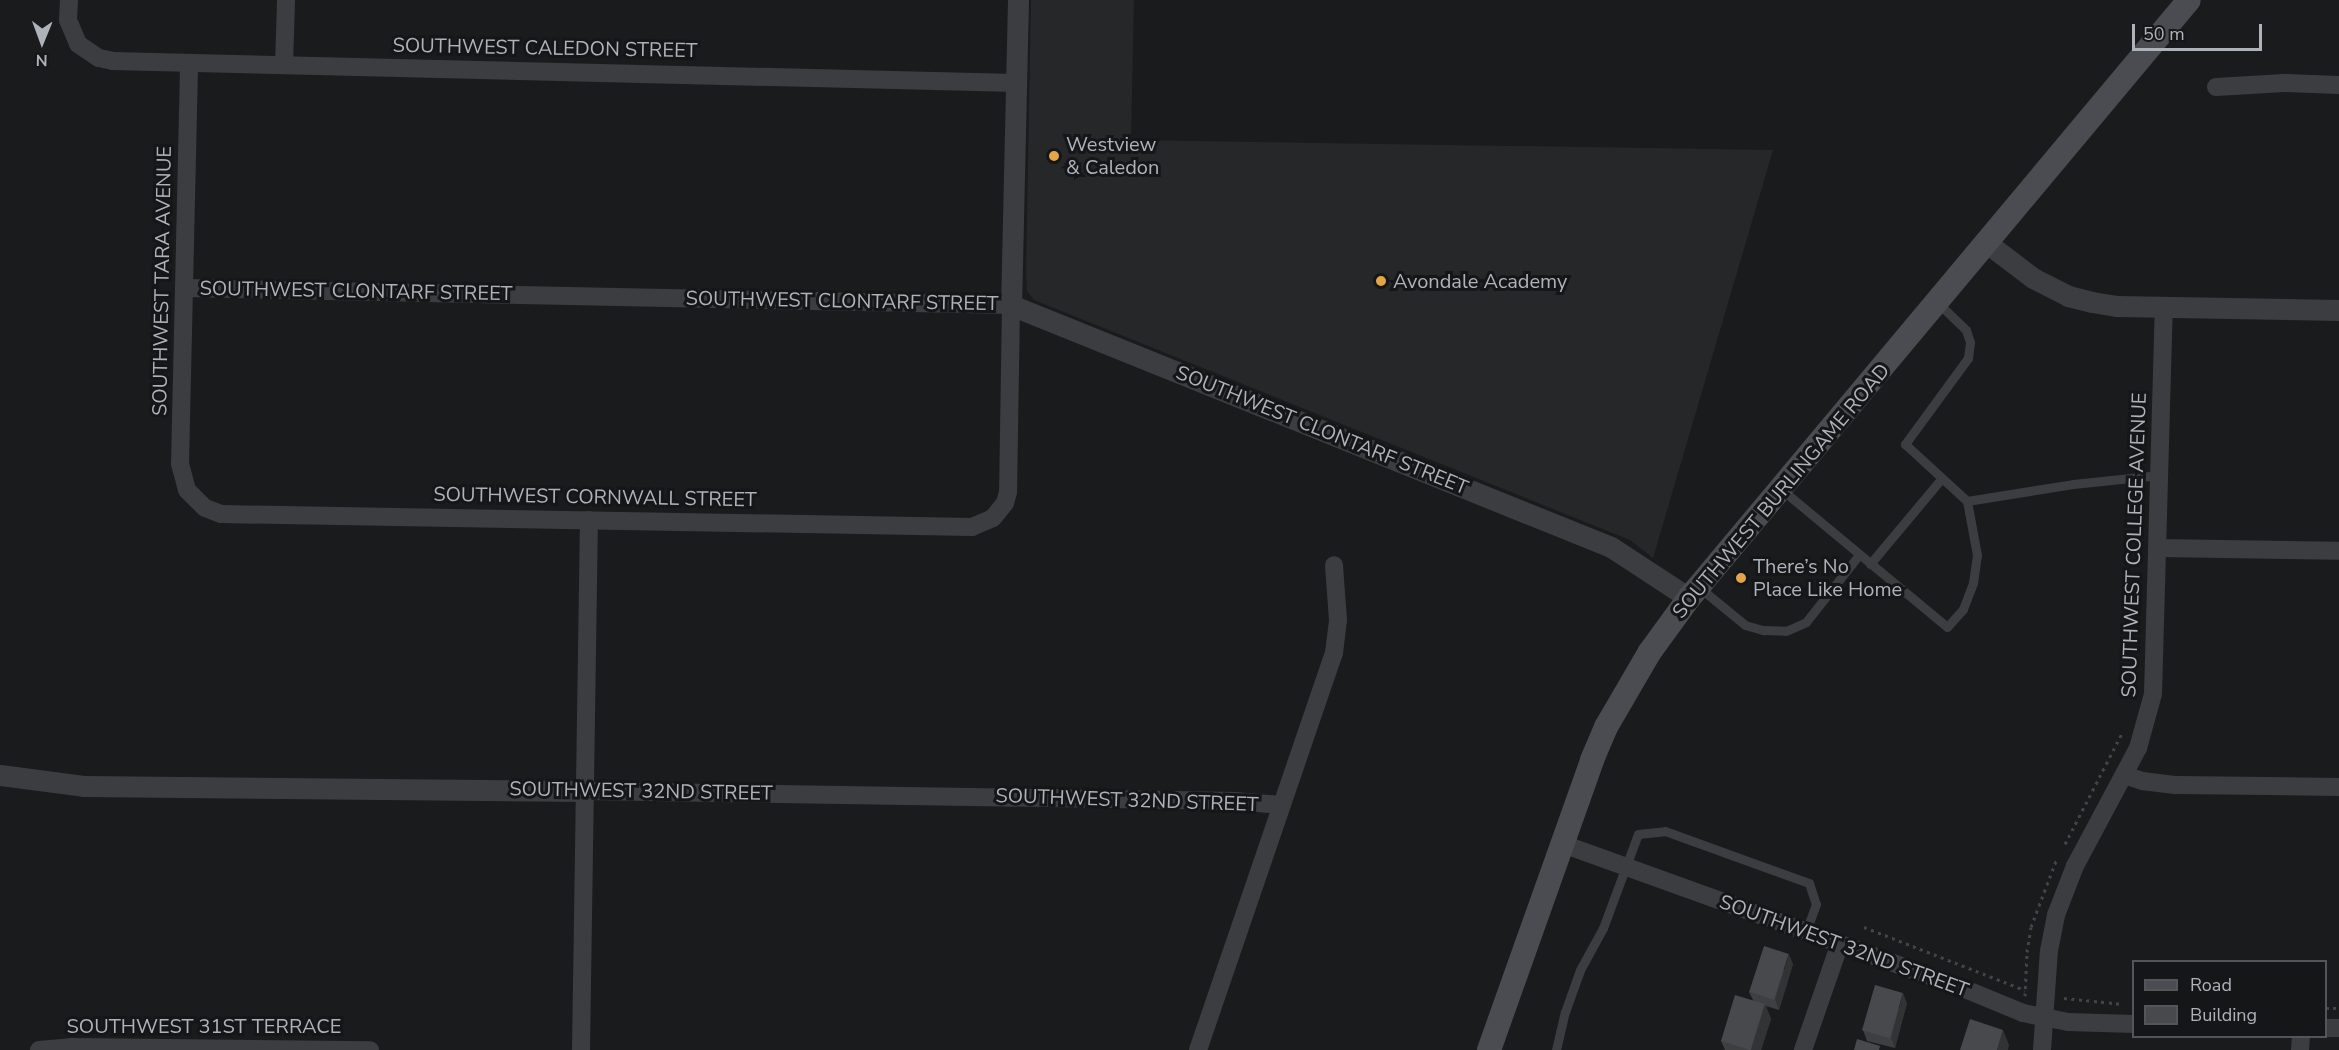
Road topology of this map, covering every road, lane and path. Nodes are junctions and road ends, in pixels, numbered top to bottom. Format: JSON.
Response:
{"nodes":[{"id":1,"x":69,"y":0,"type":"edge"},
{"id":2,"x":286,"y":0,"type":"edge"},
{"id":3,"x":1018,"y":0,"type":"edge"},
{"id":4,"x":2181,"y":3,"type":"edge"},
{"id":5,"x":189,"y":63,"type":"junction"},
{"id":6,"x":284,"y":65,"type":"junction"},
{"id":7,"x":1016,"y":83,"type":"junction"},
{"id":8,"x":2339,"y":85,"type":"edge"},
{"id":9,"x":2216,"y":87,"type":"dead end"},
{"id":10,"x":1987,"y":243,"type":"junction"},
{"id":11,"x":185,"y":288,"type":"junction"},
{"id":12,"x":1937,"y":303,"type":"junction"},
{"id":13,"x":1011,"y":305,"type":"junction"},
{"id":14,"x":2164,"y":307,"type":"junction"},
{"id":15,"x":2339,"y":310,"type":"edge"},
{"id":16,"x":2160,"y":475,"type":"junction"},
{"id":17,"x":1942,"y":478,"type":"junction"},
{"id":18,"x":1781,"y":489,"type":"junction"},
{"id":19,"x":192,"y":497,"type":"joint"},
{"id":20,"x":1967,"y":501,"type":"junction"},
{"id":21,"x":589,"y":520,"type":"junction"},
{"id":22,"x":2158,"y":548,"type":"junction"},
{"id":23,"x":2339,"y":551,"type":"edge"},
{"id":24,"x":1859,"y":555,"type":"junction"},
{"id":25,"x":1870,"y":564,"type":"junction"},
{"id":26,"x":1334,"y":565,"type":"dead end"},
{"id":27,"x":1694,"y":593,"type":"junction"},
{"id":28,"x":2126,"y":723,"type":"dead end"},
{"id":29,"x":0,"y":775,"type":"edge"},
{"id":30,"x":2124,"y":775,"type":"junction"},
{"id":31,"x":2339,"y":788,"type":"edge"},
{"id":32,"x":585,"y":790,"type":"junction"},
{"id":33,"x":1282,"y":805,"type":"junction"},
{"id":34,"x":1560,"y":843,"type":"junction"},
{"id":35,"x":1626,"y":867,"type":"junction"},
{"id":36,"x":1864,"y":927,"type":"dead end"},
{"id":37,"x":1806,"y":931,"type":"junction"},
{"id":38,"x":1840,"y":943,"type":"junction"},
{"id":39,"x":2025,"y":990,"type":"junction"},
{"id":40,"x":2046,"y":995,"type":"junction"},
{"id":41,"x":2127,"y":1005,"type":"dead end"},
{"id":42,"x":2024,"y":1013,"type":"junction"},
{"id":43,"x":2044,"y":1018,"type":"junction"},
{"id":44,"x":2132,"y":1024,"type":"edge"},
{"id":45,"x":39,"y":1050,"type":"edge"},
{"id":46,"x":370,"y":1050,"type":"edge"},
{"id":47,"x":581,"y":1050,"type":"edge"},
{"id":48,"x":1198,"y":1050,"type":"edge"},
{"id":49,"x":1489,"y":1050,"type":"edge"},
{"id":50,"x":1556,"y":1050,"type":"edge"},
{"id":51,"x":1803,"y":1050,"type":"edge"},
{"id":52,"x":2042,"y":1050,"type":"edge"}],
"edges":[{"from":1,"to":5,"type":"street","name":"SOUTHWEST CALEDON STREET"},
{"from":2,"to":6,"type":"street"},
{"from":3,"to":7,"type":"street"},
{"from":4,"to":10,"type":"main road","name":"SOUTHWEST BURLINGAME ROAD"},
{"from":5,"to":6,"type":"street","name":"SOUTHWEST CALEDON STREET"},
{"from":5,"to":11,"type":"street","name":"SOUTHWEST TARA AVENUE"},
{"from":6,"to":7,"type":"street","name":"SOUTHWEST CALEDON STREET"},
{"from":7,"to":13,"type":"street"},
{"from":8,"to":9,"type":"street"},
{"from":10,"to":12,"type":"main road","name":"SOUTHWEST BURLINGAME ROAD"},
{"from":10,"to":14,"type":"street"},
{"from":11,"to":13,"type":"street","name":"SOUTHWEST CLONTARF STREET"},
{"from":11,"to":19,"type":"street","name":"SOUTHWEST TARA AVENUE"},
{"from":12,"to":17,"type":"lane"},
{"from":12,"to":18,"type":"main road","name":"SOUTHWEST BURLINGAME ROAD"},
{"from":13,"to":21,"type":"street","name":"SOUTHWEST CORNWALL STREET"},
{"from":13,"to":27,"type":"street","name":"SOUTHWEST CLONTARF STREET"},
{"from":14,"to":15,"type":"street"},
{"from":14,"to":16,"type":"street","name":"SOUTHWEST COLLEGE AVENUE"},
{"from":16,"to":20,"type":"lane"},
{"from":16,"to":22,"type":"street","name":"SOUTHWEST COLLEGE AVENUE"},
{"from":17,"to":20,"type":"lane"},
{"from":17,"to":25,"type":"lane"},
{"from":18,"to":24,"type":"lane"},
{"from":18,"to":27,"type":"main road","name":"SOUTHWEST BURLINGAME ROAD"},
{"from":19,"to":21,"type":"street","name":"SOUTHWEST CORNWALL STREET"},
{"from":20,"to":25,"type":"lane"},
{"from":21,"to":32,"type":"street"},
{"from":22,"to":23,"type":"street"},
{"from":22,"to":30,"type":"street","name":"SOUTHWEST COLLEGE AVENUE"},
{"from":24,"to":25,"type":"lane"},
{"from":24,"to":27,"type":"lane"},
{"from":26,"to":33,"type":"street"},
{"from":27,"to":34,"type":"main road","name":"SOUTHWEST BURLINGAME ROAD"},
{"from":28,"to":39,"type":"path"},
{"from":29,"to":32,"type":"street","name":"SOUTHWEST 32ND STREET"},
{"from":30,"to":31,"type":"street"},
{"from":30,"to":40,"type":"street","name":"SOUTHWEST COLLEGE AVENUE"},
{"from":32,"to":33,"type":"street","name":"SOUTHWEST 32ND STREET"},
{"from":32,"to":47,"type":"street"},
{"from":33,"to":48,"type":"street"},
{"from":34,"to":35,"type":"street","name":"SOUTHWEST 32ND STREET"},
{"from":34,"to":49,"type":"main road","name":"SOUTHWEST BURLINGAME ROAD"},
{"from":35,"to":37,"type":"street","name":"SOUTHWEST 32ND STREET"},
{"from":35,"to":37,"type":"lane"},
{"from":35,"to":50,"type":"lane"},
{"from":36,"to":39,"type":"path"},
{"from":37,"to":38,"type":"street","name":"SOUTHWEST 32ND STREET"},
{"from":38,"to":42,"type":"street","name":"SOUTHWEST 32ND STREET"},
{"from":38,"to":51,"type":"street"},
{"from":39,"to":40,"type":"path"},
{"from":39,"to":42,"type":"path"},
{"from":40,"to":41,"type":"path"},
{"from":40,"to":43,"type":"street","name":"SOUTHWEST COLLEGE AVENUE"},
{"from":42,"to":43,"type":"street","name":"SOUTHWEST 32ND STREET"},
{"from":43,"to":44,"type":"street","name":"SOUTHWEST 32ND STREET"},
{"from":43,"to":52,"type":"street","name":"SOUTHWEST COLLEGE AVENUE"},
{"from":45,"to":46,"type":"street","name":"SOUTHWEST 31ST TERRACE"}]}
